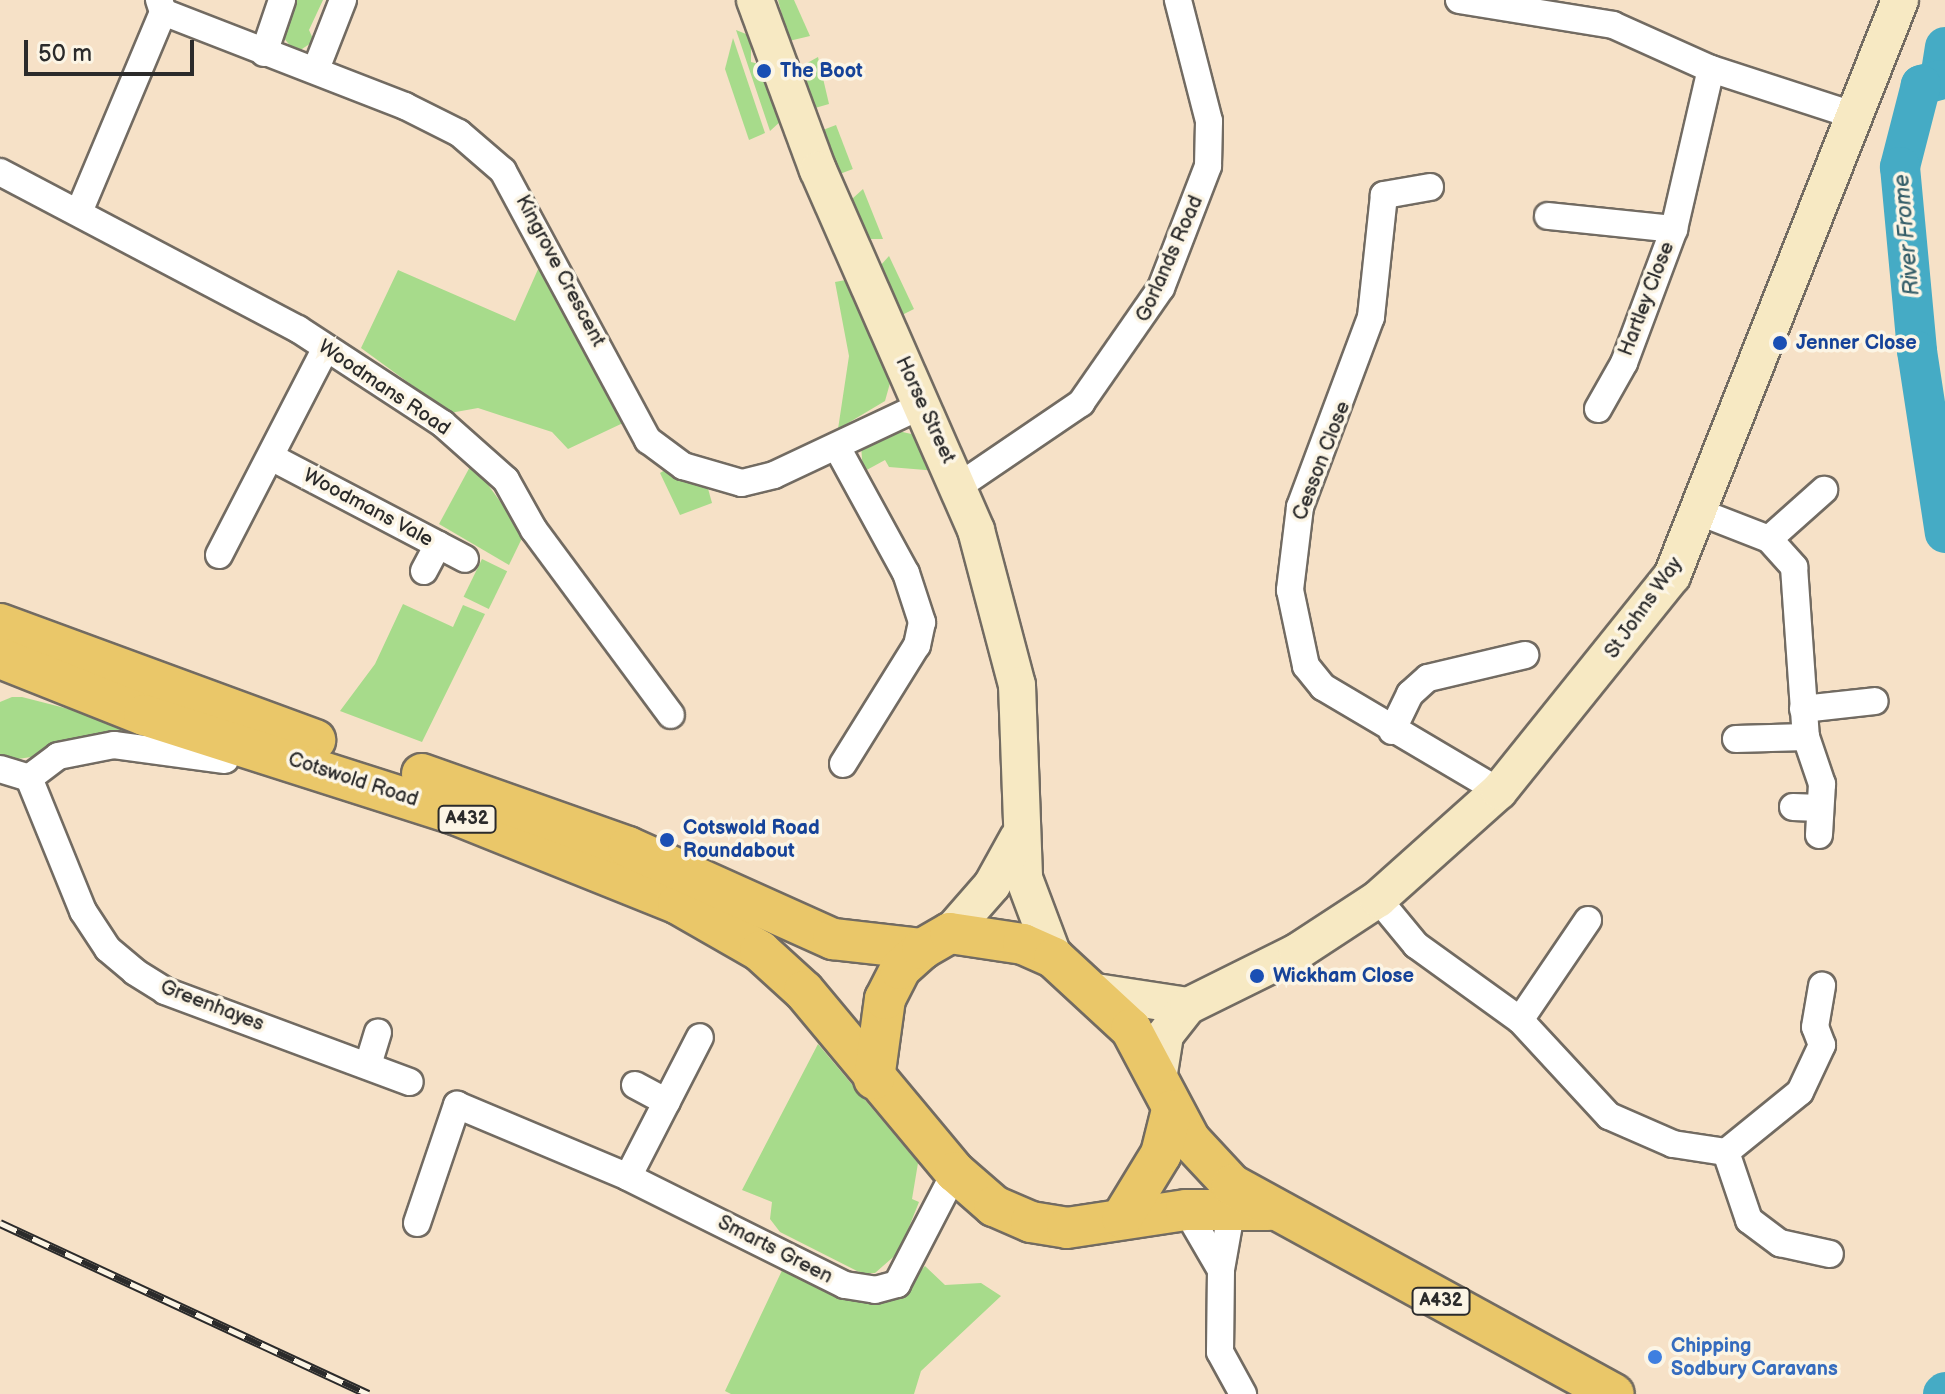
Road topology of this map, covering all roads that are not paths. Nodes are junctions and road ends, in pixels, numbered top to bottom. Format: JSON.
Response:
{"nodes":[{"id":1,"x":282,"y":0,"type":"edge"},
{"id":2,"x":343,"y":0,"type":"edge"},
{"id":3,"x":755,"y":0,"type":"edge"},
{"id":4,"x":1178,"y":0,"type":"edge"},
{"id":5,"x":1459,"y":0,"type":"edge"},
{"id":6,"x":1900,"y":0,"type":"edge"},
{"id":7,"x":161,"y":6,"type":"edge"},
{"id":8,"x":264,"y":53,"type":"junction"},
{"id":9,"x":316,"y":69,"type":"junction"},
{"id":10,"x":1711,"y":69,"type":"junction"},
{"id":11,"x":1856,"y":116,"type":"junction"},
{"id":12,"x":1,"y":175,"type":"edge"},
{"id":13,"x":1430,"y":187,"type":"dead end"},
{"id":14,"x":79,"y":212,"type":"junction"},
{"id":15,"x":1548,"y":216,"type":"dead end"},
{"id":16,"x":1674,"y":229,"type":"junction"},
{"id":17,"x":325,"y":350,"type":"junction"},
{"id":18,"x":923,"y":405,"type":"junction"},
{"id":19,"x":1598,"y":409,"type":"dead end"},
{"id":20,"x":838,"y":449,"type":"junction"},
{"id":21,"x":271,"y":457,"type":"junction"},
{"id":22,"x":959,"y":486,"type":"junction"},
{"id":23,"x":1824,"y":490,"type":"dead end"},
{"id":24,"x":1702,"y":513,"type":"junction"},
{"id":25,"x":1769,"y":539,"type":"junction"},
{"id":26,"x":438,"y":545,"type":"junction"},
{"id":27,"x":219,"y":555,"type":"dead end"},
{"id":28,"x":465,"y":559,"type":"dead end"},
{"id":29,"x":424,"y":571,"type":"dead end"},
{"id":30,"x":0,"y":624,"type":"edge"},
{"id":31,"x":1525,"y":655,"type":"dead end"},
{"id":32,"x":0,"y":658,"type":"edge"},
{"id":33,"x":1875,"y":701,"type":"dead end"},
{"id":34,"x":1803,"y":709,"type":"junction"},
{"id":35,"x":671,"y":715,"type":"dead end"},
{"id":36,"x":1392,"y":731,"type":"junction"},
{"id":37,"x":1806,"y":737,"type":"junction"},
{"id":38,"x":1736,"y":739,"type":"dead end"},
{"id":39,"x":843,"y":764,"type":"dead end"},
{"id":40,"x":0,"y":769,"type":"edge"},
{"id":41,"x":29,"y":778,"type":"junction"},
{"id":42,"x":1499,"y":791,"type":"junction"},
{"id":43,"x":362,"y":801,"type":"dead end"},
{"id":44,"x":1793,"y":807,"type":"dead end"},
{"id":45,"x":1820,"y":808,"type":"junction"},
{"id":46,"x":1819,"y":835,"type":"dead end"},
{"id":47,"x":1018,"y":838,"type":"junction"},
{"id":48,"x":1378,"y":899,"type":"junction"},
{"id":49,"x":1588,"y":920,"type":"dead end"},
{"id":50,"x":936,"y":941,"type":"junction"},
{"id":51,"x":1054,"y":958,"type":"junction"},
{"id":52,"x":1822,"y":986,"type":"dead end"},
{"id":53,"x":1096,"y":992,"type":"junction"},
{"id":54,"x":1188,"y":1006,"type":"junction"},
{"id":55,"x":1520,"y":1020,"type":"junction"},
{"id":56,"x":378,"y":1032,"type":"dead end"},
{"id":57,"x":700,"y":1037,"type":"dead end"},
{"id":58,"x":368,"y":1065,"type":"junction"},
{"id":59,"x":1159,"y":1073,"type":"junction"},
{"id":60,"x":874,"y":1079,"type":"junction"},
{"id":61,"x":410,"y":1082,"type":"dead end"},
{"id":62,"x":635,"y":1085,"type":"dead end"},
{"id":63,"x":667,"y":1102,"type":"junction"},
{"id":64,"x":1172,"y":1110,"type":"junction"},
{"id":65,"x":1726,"y":1152,"type":"junction"},
{"id":66,"x":955,"y":1172,"type":"junction"},
{"id":67,"x":628,"y":1177,"type":"junction"},
{"id":68,"x":1245,"y":1201,"type":"junction"},
{"id":69,"x":1186,"y":1210,"type":"junction"},
{"id":70,"x":1122,"y":1218,"type":"junction"},
{"id":71,"x":417,"y":1223,"type":"dead end"},
{"id":72,"x":1830,"y":1254,"type":"dead end"},
{"id":73,"x":1221,"y":1270,"type":"junction"},
{"id":74,"x":1243,"y":1394,"type":"edge"},
{"id":75,"x":1613,"y":1394,"type":"edge"}],
"edges":[{"from":1,"to":8,"type":"street"},
{"from":2,"to":9,"type":"street"},
{"from":3,"to":18,"type":"street","name":"Horse Street"},
{"from":4,"to":22,"type":"street","name":"Gorlands Road"},
{"from":5,"to":10,"type":"street"},
{"from":6,"to":11,"type":"street","name":"St Johns Way"},
{"from":7,"to":8,"type":"street","name":"Kingrove Crescent"},
{"from":7,"to":14,"type":"street"},
{"from":8,"to":9,"type":"street","name":"Kingrove Crescent"},
{"from":9,"to":20,"type":"street","name":"Kingrove Crescent"},
{"from":10,"to":11,"type":"street"},
{"from":10,"to":16,"type":"street","name":"Hartley Close"},
{"from":11,"to":24,"type":"street","name":"St Johns Way"},
{"from":12,"to":14,"type":"street","name":"Woodmans Road"},
{"from":13,"to":36,"type":"street","name":"Cesson Close"},
{"from":14,"to":17,"type":"street","name":"Woodmans Road"},
{"from":15,"to":16,"type":"street","name":"Hartley Close"},
{"from":16,"to":19,"type":"street","name":"Hartley Close"},
{"from":17,"to":21,"type":"street"},
{"from":17,"to":35,"type":"street","name":"Woodmans Road"},
{"from":18,"to":20,"type":"street","name":"Kingrove Crescent"},
{"from":18,"to":22,"type":"street","name":"Horse Street"},
{"from":20,"to":39,"type":"street"},
{"from":21,"to":26,"type":"street","name":"Woodmans Vale"},
{"from":21,"to":27,"type":"street"},
{"from":22,"to":47,"type":"street","name":"Horse Street"},
{"from":23,"to":25,"type":"street"},
{"from":24,"to":25,"type":"street"},
{"from":24,"to":42,"type":"street","name":"St Johns Way"},
{"from":25,"to":34,"type":"street"},
{"from":26,"to":28,"type":"street","name":"Woodmans Vale"},
{"from":26,"to":29,"type":"street"},
{"from":30,"to":50,"type":"main road","name":"Cotswold Road","number":"A432"},
{"from":31,"to":36,"type":"street"},
{"from":32,"to":60,"type":"main road","name":"Cotswold Road","number":"A432"},
{"from":33,"to":34,"type":"street"},
{"from":34,"to":37,"type":"street"},
{"from":36,"to":42,"type":"street","name":"Cesson Close"},
{"from":37,"to":38,"type":"street"},
{"from":37,"to":45,"type":"street"},
{"from":40,"to":41,"type":"street"},
{"from":41,"to":43,"type":"street","name":"Cotswold Road"},
{"from":41,"to":58,"type":"street","name":"Greenhayes"},
{"from":42,"to":48,"type":"street","name":"St Johns Way"},
{"from":44,"to":45,"type":"street"},
{"from":45,"to":46,"type":"street"},
{"from":47,"to":50,"type":"street","name":"Horse Street"},
{"from":47,"to":51,"type":"street","name":"Horse Street"},
{"from":48,"to":54,"type":"street","name":"St Johns Way"},
{"from":48,"to":55,"type":"street"},
{"from":49,"to":55,"type":"street"},
{"from":50,"to":51,"type":"main road","number":"A432"},
{"from":50,"to":60,"type":"main road"},
{"from":51,"to":53,"type":"main road","number":"A432"},
{"from":52,"to":65,"type":"street"},
{"from":53,"to":54,"type":"street"},
{"from":53,"to":59,"type":"main road","number":"A432"},
{"from":54,"to":59,"type":"street","name":"St Johns Way"},
{"from":55,"to":65,"type":"street"},
{"from":56,"to":58,"type":"street"},
{"from":57,"to":63,"type":"street"},
{"from":58,"to":61,"type":"street","name":"Greenhayes"},
{"from":59,"to":64,"type":"main road","number":"A432"},
{"from":60,"to":66,"type":"main road","number":"A432"},
{"from":62,"to":63,"type":"street"},
{"from":63,"to":67,"type":"street"},
{"from":64,"to":68,"type":"main road","number":"A432"},
{"from":64,"to":70,"type":"main road"},
{"from":65,"to":72,"type":"street"},
{"from":66,"to":67,"type":"street","name":"Smarts Green"},
{"from":66,"to":70,"type":"main road","number":"A432"},
{"from":67,"to":71,"type":"street","name":"Smarts Green"},
{"from":68,"to":69,"type":"main road","number":"A432"},
{"from":68,"to":73,"type":"street"},
{"from":68,"to":75,"type":"main road","number":"A432"},
{"from":69,"to":70,"type":"main road","number":"A432"},
{"from":69,"to":73,"type":"street"},
{"from":73,"to":74,"type":"street"}]}
